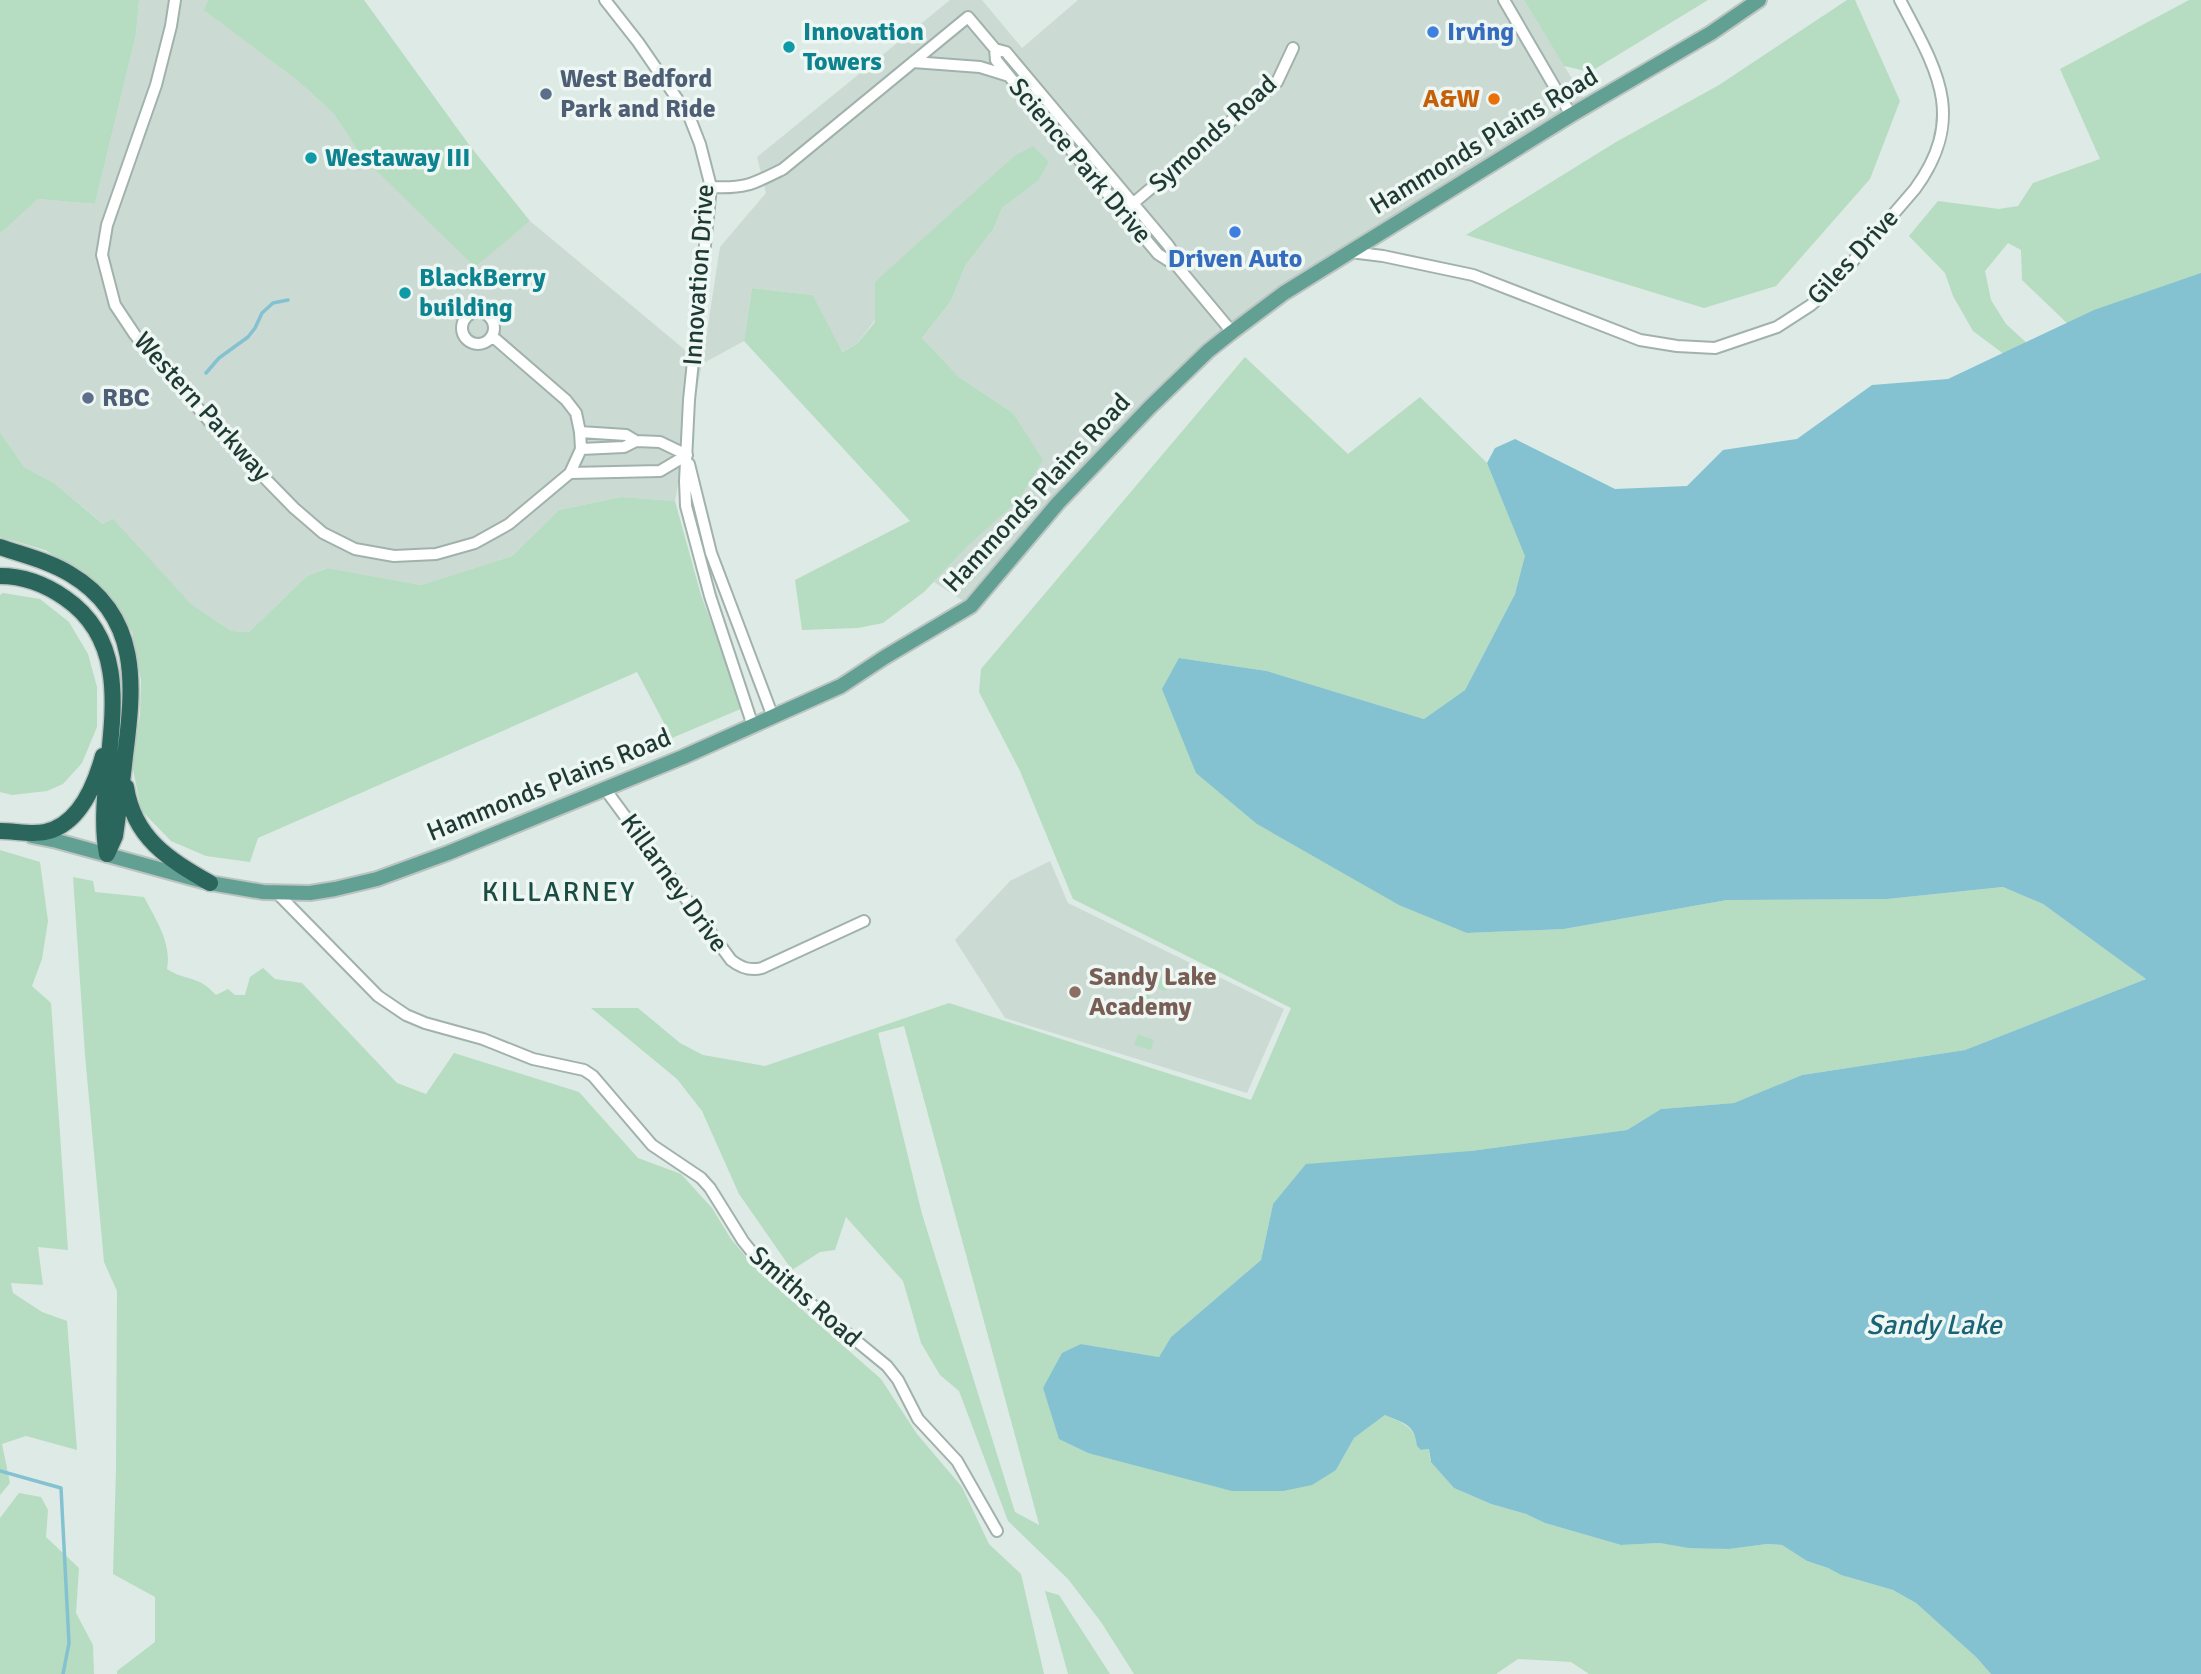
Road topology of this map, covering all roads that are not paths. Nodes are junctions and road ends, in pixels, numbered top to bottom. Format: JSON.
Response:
{"nodes":[{"id":1,"x":175,"y":0,"type":"edge"},
{"id":2,"x":604,"y":0,"type":"edge"},
{"id":3,"x":1504,"y":0,"type":"edge"},
{"id":4,"x":1759,"y":0,"type":"edge"},
{"id":5,"x":1900,"y":0,"type":"edge"},
{"id":6,"x":1293,"y":48,"type":"dead end"},
{"id":7,"x":995,"y":49,"type":"junction"},
{"id":8,"x":913,"y":62,"type":"junction"},
{"id":9,"x":1009,"y":76,"type":"junction"},
{"id":10,"x":1571,"y":115,"type":"junction"},
{"id":11,"x":711,"y":187,"type":"junction"},
{"id":12,"x":1134,"y":204,"type":"junction"},
{"id":13,"x":1123,"y":212,"type":"junction"},
{"id":14,"x":1350,"y":252,"type":"junction"},
{"id":15,"x":1177,"y":266,"type":"junction"},
{"id":16,"x":1231,"y":332,"type":"junction"},
{"id":17,"x":492,"y":337,"type":"dead end"},
{"id":18,"x":580,"y":432,"type":"junction"},
{"id":19,"x":636,"y":441,"type":"junction"},
{"id":20,"x":581,"y":449,"type":"junction"},
{"id":21,"x":687,"y":455,"type":"junction"},
{"id":22,"x":570,"y":472,"type":"junction"},
{"id":23,"x":0,"y":547,"type":"edge"},
{"id":24,"x":0,"y":576,"type":"edge"},
{"id":25,"x":773,"y":717,"type":"junction"},
{"id":26,"x":753,"y":726,"type":"junction"},
{"id":27,"x":112,"y":727,"type":"junction"},
{"id":28,"x":123,"y":769,"type":"junction"},
{"id":29,"x":605,"y":789,"type":"junction"},
{"id":30,"x":1,"y":830,"type":"edge"},
{"id":31,"x":107,"y":854,"type":"junction"},
{"id":32,"x":210,"y":883,"type":"junction"},
{"id":33,"x":277,"y":893,"type":"junction"},
{"id":34,"x":864,"y":921,"type":"dead end"},
{"id":35,"x":998,"y":1531,"type":"dead end"}],
"edges":[{"from":1,"to":22,"type":"street","name":"Western Parkway"},
{"from":2,"to":11,"type":"street","name":"Innovation Drive"},
{"from":3,"to":10,"type":"street"},
{"from":4,"to":10,"type":"main road","name":"Hammonds Plains Road"},
{"from":5,"to":14,"type":"street","name":"Giles Drive"},
{"from":6,"to":12,"type":"street","name":"Symonds Road"},
{"from":7,"to":8,"type":"street","name":"Science Park Drive"},
{"from":7,"to":9,"type":"street","name":"Science Park Drive"},
{"from":7,"to":12,"type":"street","name":"Science Park Drive"},
{"from":8,"to":9,"type":"street"},
{"from":8,"to":11,"type":"street"},
{"from":9,"to":13,"type":"street","name":"Science Park Drive"},
{"from":10,"to":14,"type":"main road","name":"Hammonds Plains Road"},
{"from":11,"to":21,"type":"street","name":"Innovation Drive"},
{"from":12,"to":13,"type":"street","name":"Symonds Road"},
{"from":12,"to":15,"type":"street","name":"Science Park Drive"},
{"from":13,"to":15,"type":"street","name":"Science Park Drive"},
{"from":14,"to":16,"type":"main road","name":"Hammonds Plains Road"},
{"from":15,"to":16,"type":"street","name":"Science Park Drive"},
{"from":16,"to":25,"type":"main road","name":"Hammonds Plains Road"},
{"from":17,"to":18,"type":"street","name":"Western Parkway"},
{"from":18,"to":19,"type":"street"},
{"from":18,"to":20,"type":"street","name":"Western Parkway"},
{"from":19,"to":20,"type":"street"},
{"from":19,"to":21,"type":"street"},
{"from":20,"to":22,"type":"street","name":"Western Parkway"},
{"from":21,"to":22,"type":"street"},
{"from":21,"to":25,"type":"street","name":"Innovation Drive"},
{"from":21,"to":26,"type":"street","name":"Innovation Drive"},
{"from":23,"to":28,"type":"highway"},
{"from":24,"to":27,"type":"highway"},
{"from":25,"to":26,"type":"main road","name":"Hammonds Plains Road"},
{"from":26,"to":29,"type":"main road","name":"Hammonds Plains Road"},
{"from":27,"to":30,"type":"highway"},
{"from":27,"to":31,"type":"highway"},
{"from":28,"to":31,"type":"highway"},
{"from":28,"to":32,"type":"highway"},
{"from":29,"to":33,"type":"main road","name":"Hammonds Plains Road"},
{"from":29,"to":34,"type":"street","name":"Killarney Drive"},
{"from":30,"to":31,"type":"main road","name":"Hammonds Plains Road"},
{"from":31,"to":32,"type":"main road","name":"Hammonds Plains Road"},
{"from":32,"to":33,"type":"main road","name":"Hammonds Plains Road"},
{"from":33,"to":35,"type":"street","name":"Smiths Road"}]}
